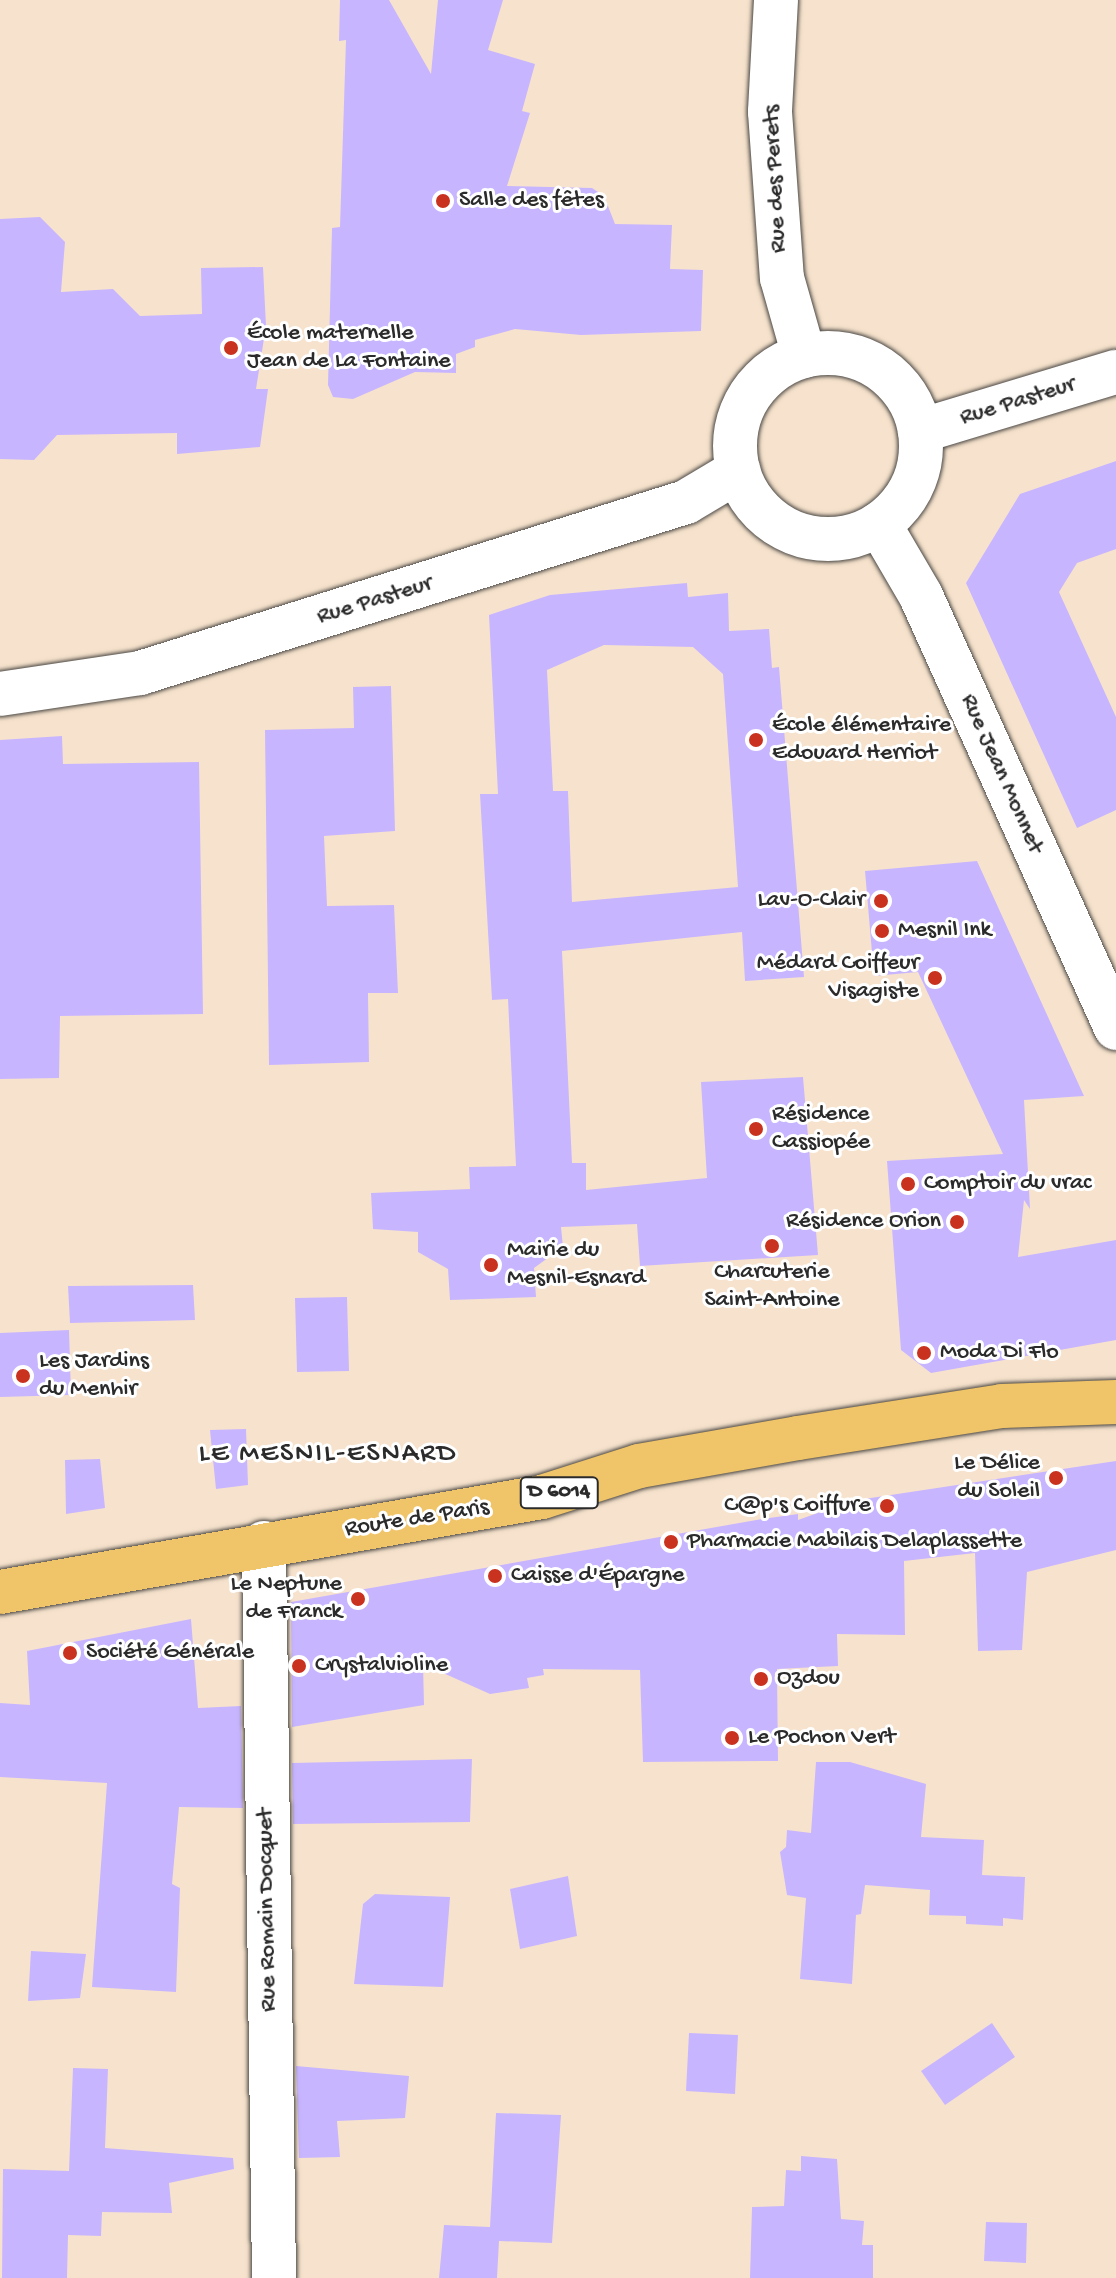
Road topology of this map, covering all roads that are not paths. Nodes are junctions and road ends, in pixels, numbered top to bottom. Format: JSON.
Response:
{"nodes":[{"id":1,"x":776,"y":0,"type":"edge"},
{"id":2,"x":804,"y":356,"type":"junction"},
{"id":3,"x":1116,"y":372,"type":"edge"},
{"id":4,"x":920,"y":431,"type":"junction"},
{"id":5,"x":738,"y":471,"type":"junction"},
{"id":6,"x":879,"y":524,"type":"junction"},
{"id":7,"x":0,"y":694,"type":"edge"},
{"id":8,"x":1116,"y":1028,"type":"edge"},
{"id":9,"x":1116,"y":1402,"type":"edge"},
{"id":10,"x":264,"y":1543,"type":"junction"},
{"id":11,"x":0,"y":1592,"type":"edge"},
{"id":12,"x":274,"y":2278,"type":"edge"}],
"edges":[{"from":1,"to":2,"type":"street","name":"Rue des Perets"},
{"from":2,"to":4,"type":"street"},
{"from":2,"to":5,"type":"street"},
{"from":3,"to":4,"type":"street","name":"Rue Pasteur"},
{"from":4,"to":6,"type":"street"},
{"from":5,"to":6,"type":"street"},
{"from":5,"to":7,"type":"street","name":"Rue Pasteur"},
{"from":6,"to":8,"type":"street","name":"Rue Jean Monnet"},
{"from":9,"to":10,"type":"main road","name":"Route de Paris","number":"D 6014"},
{"from":10,"to":11,"type":"main road","name":"Route de Paris","number":"D 6014"},
{"from":10,"to":12,"type":"street","name":"Rue Romain Docquet"}]}
